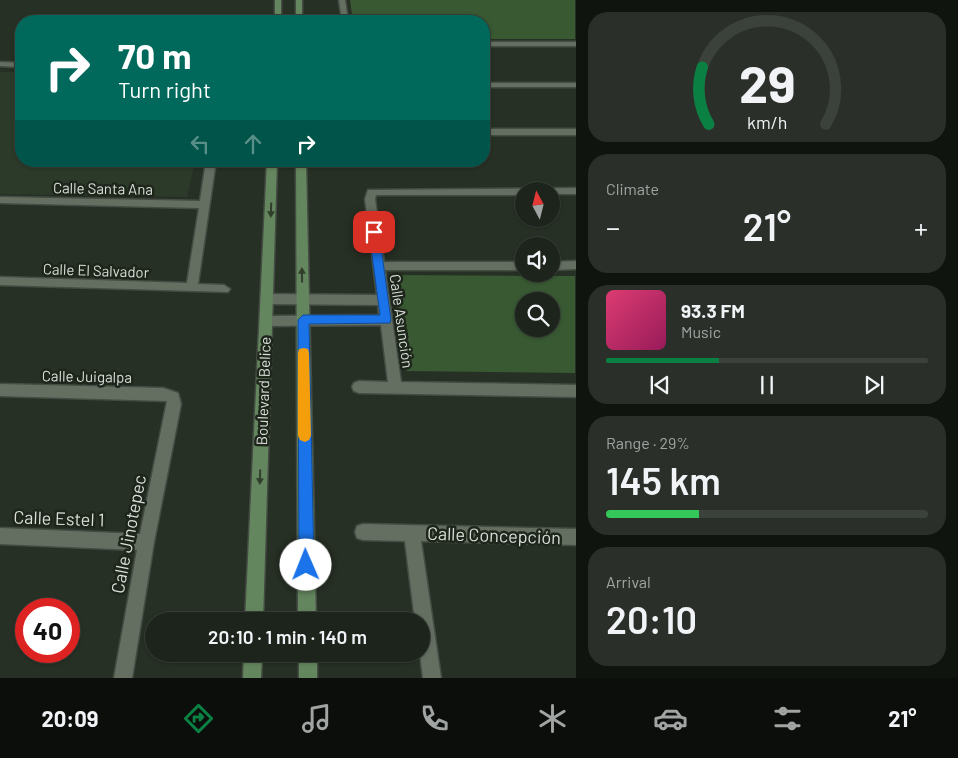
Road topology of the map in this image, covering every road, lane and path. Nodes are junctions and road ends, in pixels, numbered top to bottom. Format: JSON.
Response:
{"nodes":[{"id":1,"x":278,"y":0,"type":"edge"},
{"id":2,"x":299,"y":0,"type":"edge"},
{"id":3,"x":342,"y":0,"type":"edge"},
{"id":4,"x":278,"y":15,"type":"edge"},
{"id":5,"x":299,"y":15,"type":"edge"},
{"id":6,"x":344,"y":15,"type":"edge"},
{"id":7,"x":490,"y":44,"type":"edge"},
{"id":8,"x":576,"y":44,"type":"edge"},
{"id":9,"x":0,"y":64,"type":"edge"},
{"id":10,"x":15,"y":65,"type":"edge"},
{"id":11,"x":490,"y":85,"type":"edge"},
{"id":12,"x":576,"y":85,"type":"edge"},
{"id":13,"x":490,"y":132,"type":"edge"},
{"id":14,"x":576,"y":132,"type":"edge"},
{"id":15,"x":210,"y":167,"type":"edge"},
{"id":16,"x":272,"y":167,"type":"edge"},
{"id":17,"x":301,"y":167,"type":"edge"},
{"id":18,"x":576,"y":191,"type":"edge"},
{"id":19,"x":0,"y":200,"type":"edge"},
{"id":20,"x":204,"y":206,"type":"junction"},
{"id":21,"x":576,"y":265,"type":"edge"},
{"id":22,"x":378,"y":266,"type":"junction"},
{"id":23,"x":515,"y":266,"type":"edge"},
{"id":24,"x":560,"y":266,"type":"edge"},
{"id":25,"x":0,"y":281,"type":"edge"},
{"id":26,"x":192,"y":288,"type":"junction"},
{"id":27,"x":224,"y":289,"type":"dead end"},
{"id":28,"x":267,"y":299,"type":"junction"},
{"id":29,"x":303,"y":300,"type":"junction"},
{"id":30,"x":383,"y":300,"type":"junction"},
{"id":31,"x":303,"y":320,"type":"junction"},
{"id":32,"x":386,"y":320,"type":"junction"},
{"id":33,"x":266,"y":321,"type":"junction"},
{"id":34,"x":359,"y":387,"type":"dead end"},
{"id":35,"x":395,"y":388,"type":"junction"},
{"id":36,"x":0,"y":390,"type":"edge"},
{"id":37,"x":576,"y":391,"type":"edge"},
{"id":38,"x":173,"y":397,"type":"joint"},
{"id":39,"x":363,"y":532,"type":"dead end"},
{"id":40,"x":412,"y":533,"type":"junction"},
{"id":41,"x":0,"y":536,"type":"edge"},
{"id":42,"x":576,"y":537,"type":"edge"},
{"id":43,"x":146,"y":542,"type":"junction"},
{"id":44,"x":254,"y":612,"type":"edge"},
{"id":45,"x":307,"y":612,"type":"edge"},
{"id":46,"x":253,"y":662,"type":"edge"},
{"id":47,"x":308,"y":662,"type":"edge"},
{"id":48,"x":123,"y":678,"type":"edge"},
{"id":49,"x":252,"y":678,"type":"edge"},
{"id":50,"x":308,"y":678,"type":"edge"},
{"id":51,"x":432,"y":678,"type":"edge"}],
"edges":[{"from":1,"to":4,"type":"street"},
{"from":2,"to":5,"type":"street"},
{"from":3,"to":6,"type":"street"},
{"from":7,"to":8,"type":"street"},
{"from":9,"to":10,"type":"street"},
{"from":11,"to":12,"type":"street"},
{"from":13,"to":14,"type":"street"},
{"from":15,"to":20,"type":"street"},
{"from":16,"to":28,"type":"street","name":"Boulevard Belice","one_way":true},
{"from":29,"to":17,"type":"street","one_way":true},
{"from":18,"to":22,"type":"street","name":"Calle Asunción"},
{"from":19,"to":20,"type":"street","name":"Calle Santa Ana"},
{"from":20,"to":26,"type":"street"},
{"from":21,"to":24,"type":"street"},
{"from":22,"to":23,"type":"street"},
{"from":22,"to":30,"type":"street","name":"Calle Asunción"},
{"from":25,"to":26,"type":"street","name":"Calle El Salvador"},
{"from":26,"to":27,"type":"street","name":"Calle El Salvador"},
{"from":28,"to":29,"type":"street"},
{"from":28,"to":33,"type":"street","name":"Boulevard Belice"},
{"from":29,"to":30,"type":"street"},
{"from":29,"to":31,"type":"street"},
{"from":30,"to":32,"type":"street","name":"Calle Asunción"},
{"from":31,"to":32,"type":"street"},
{"from":31,"to":33,"type":"street"},
{"from":31,"to":45,"type":"street"},
{"from":32,"to":35,"type":"street","name":"Calle Asunción"},
{"from":33,"to":44,"type":"street","name":"Boulevard Belice","one_way":true},
{"from":34,"to":35,"type":"street","name":"Calle Asunción"},
{"from":35,"to":37,"type":"street","name":"Calle Asunción"},
{"from":36,"to":38,"type":"street","name":"Calle Juigalpa"},
{"from":38,"to":43,"type":"street","name":"Calle Jinotepec"},
{"from":39,"to":40,"type":"street","name":"Calle Concepción"},
{"from":40,"to":42,"type":"street","name":"Calle Concepción"},
{"from":40,"to":51,"type":"street","name":"Calle Concepción"},
{"from":41,"to":43,"type":"street","name":"Calle Estel 1"},
{"from":43,"to":48,"type":"street","name":"Calle Jinotepec"},
{"from":46,"to":49,"type":"street"},
{"from":47,"to":50,"type":"street"}]}
